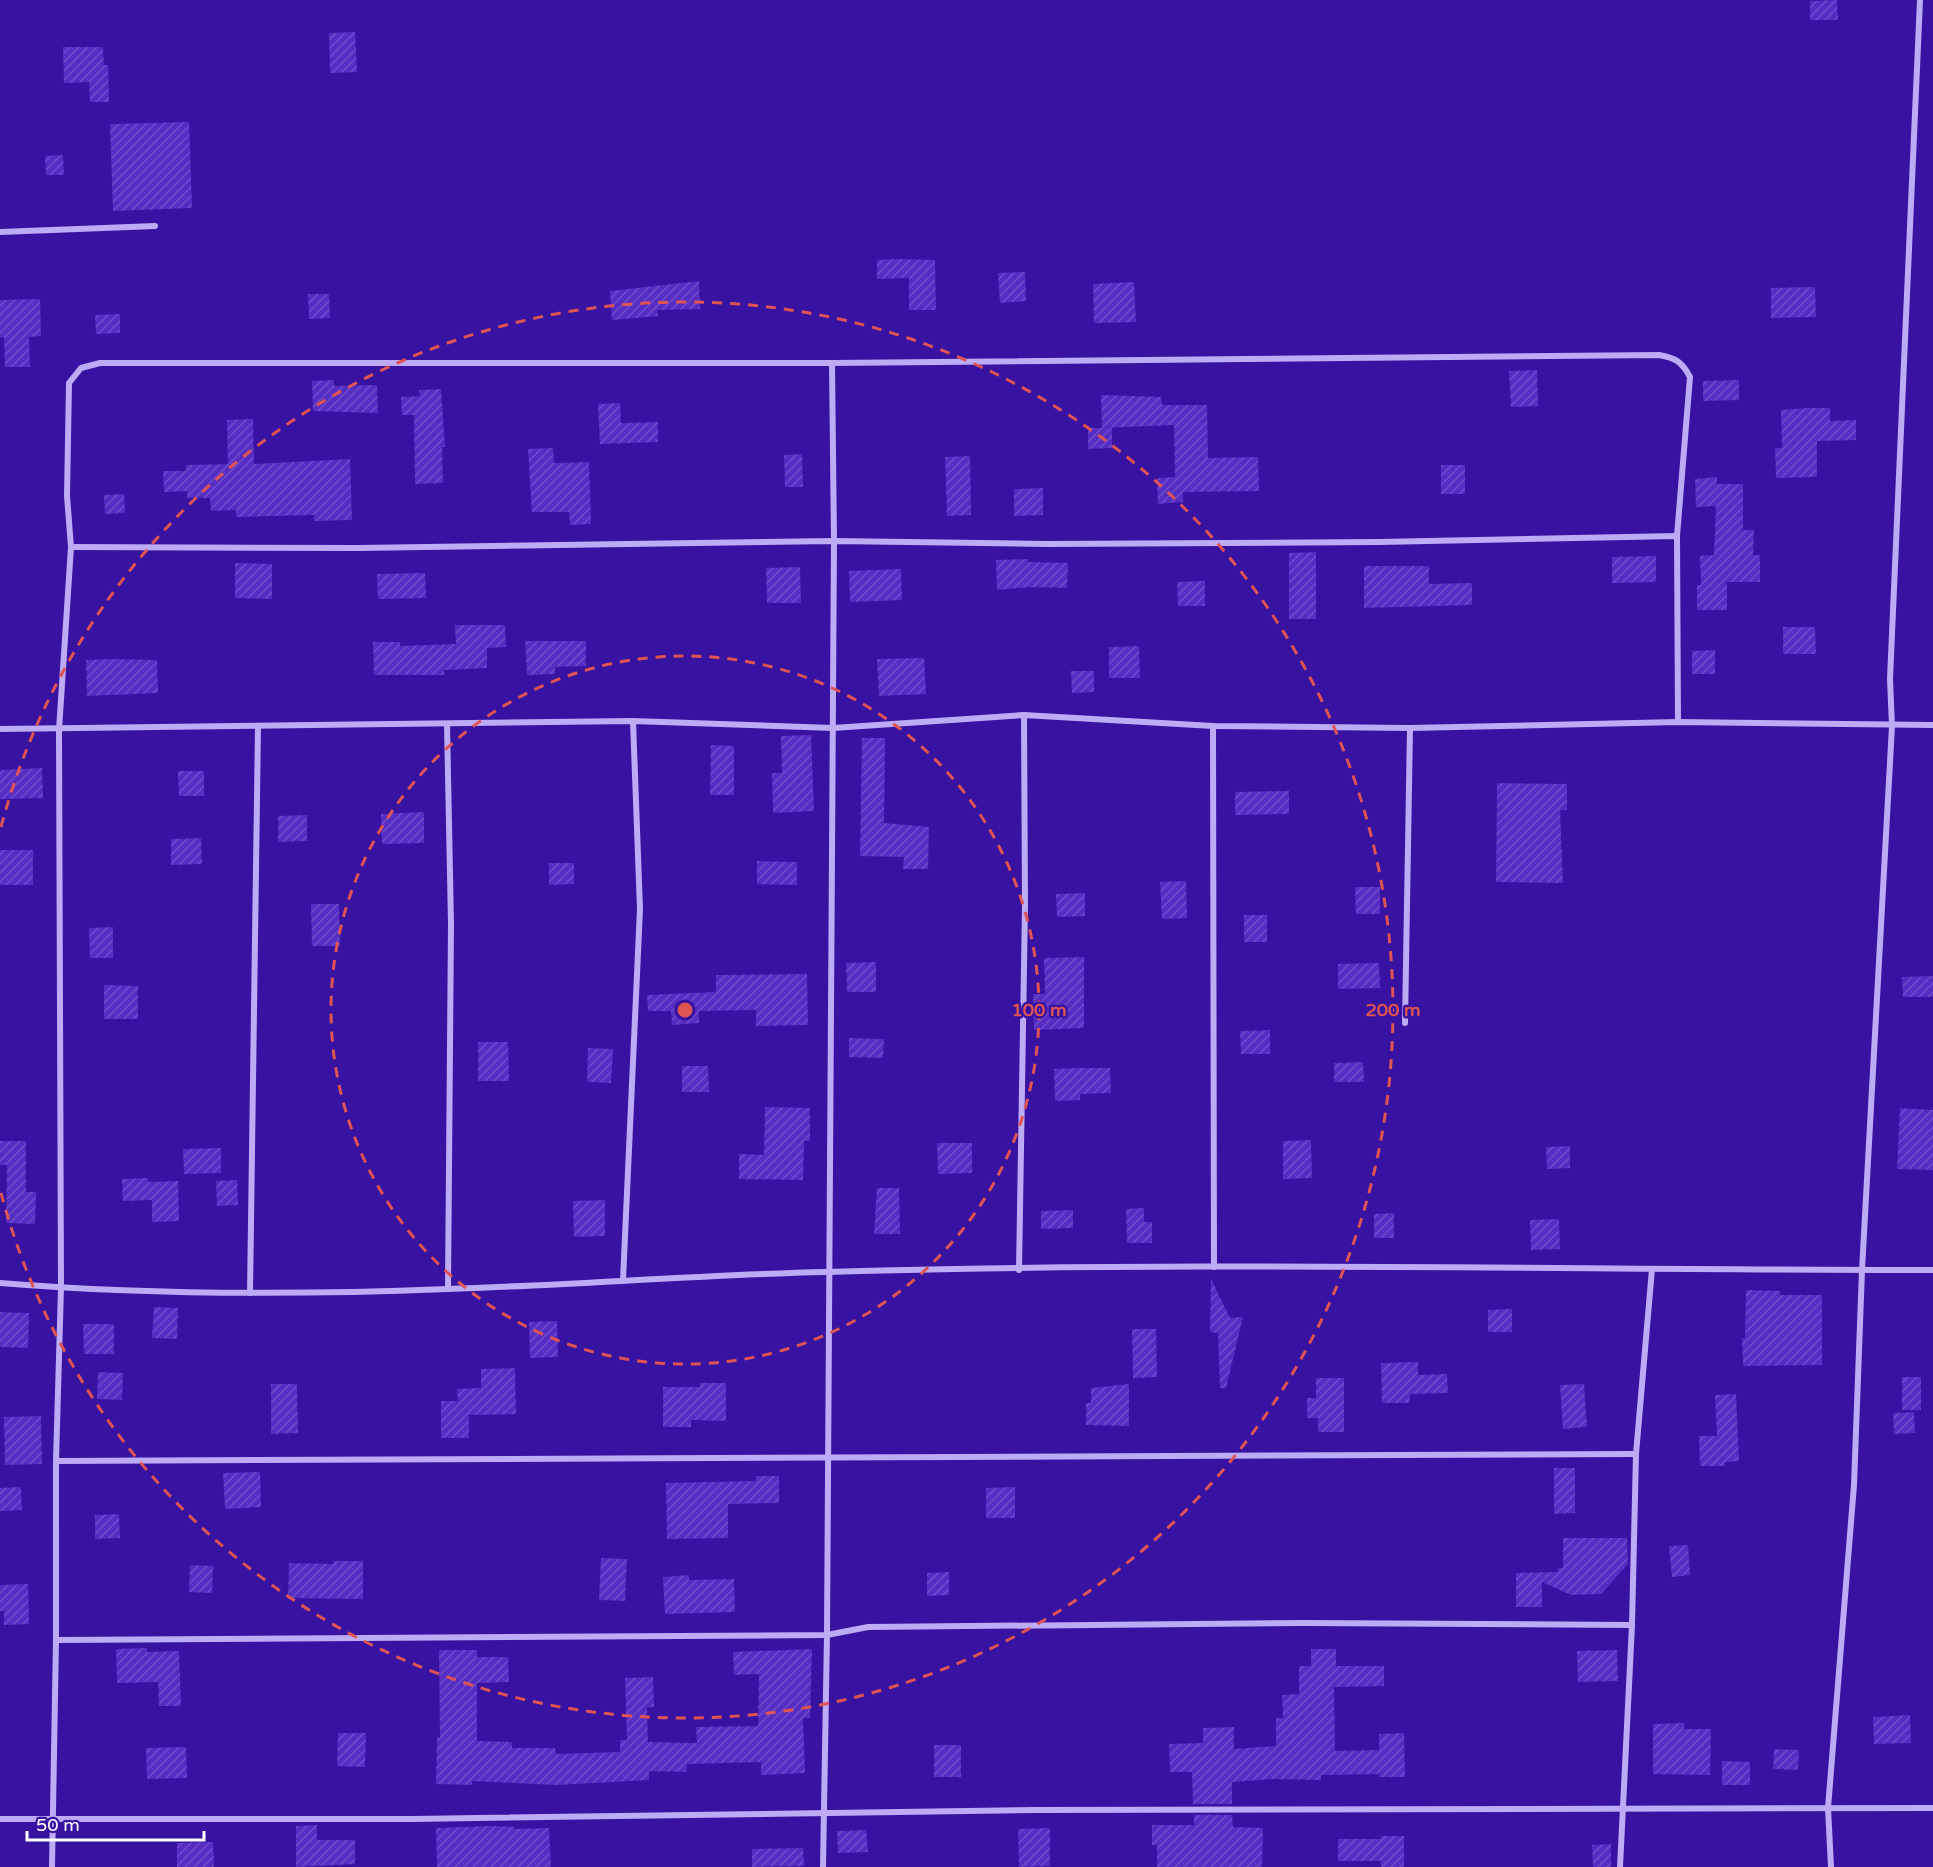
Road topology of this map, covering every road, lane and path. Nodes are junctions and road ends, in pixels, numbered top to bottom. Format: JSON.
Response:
{"nodes":[{"id":1,"x":1920,"y":0,"type":"edge"},
{"id":2,"x":155,"y":226,"type":"dead end"},
{"id":3,"x":0,"y":232,"type":"edge"},
{"id":4,"x":832,"y":363,"type":"junction"},
{"id":5,"x":1677,"y":536,"type":"junction"},
{"id":6,"x":834,"y":541,"type":"junction"},
{"id":7,"x":71,"y":547,"type":"junction"},
{"id":8,"x":1024,"y":715,"type":"junction"},
{"id":9,"x":633,"y":721,"type":"junction"},
{"id":10,"x":1678,"y":722,"type":"junction"},
{"id":11,"x":447,"y":724,"type":"junction"},
{"id":12,"x":1933,"y":725,"type":"edge"},
{"id":13,"x":1213,"y":726,"type":"junction"},
{"id":14,"x":1892,"y":726,"type":"junction"},
{"id":15,"x":258,"y":727,"type":"junction"},
{"id":16,"x":833,"y":728,"type":"junction"},
{"id":17,"x":1410,"y":728,"type":"junction"},
{"id":18,"x":0,"y":729,"type":"edge"},
{"id":19,"x":59,"y":730,"type":"junction"},
{"id":20,"x":1406,"y":1023,"type":"dead end"},
{"id":21,"x":1214,"y":1267,"type":"junction"},
{"id":22,"x":1019,"y":1269,"type":"junction"},
{"id":23,"x":1652,"y":1269,"type":"junction"},
{"id":24,"x":1862,"y":1270,"type":"junction"},
{"id":25,"x":1933,"y":1270,"type":"edge"},
{"id":26,"x":827,"y":1272,"type":"junction"},
{"id":27,"x":623,"y":1280,"type":"junction"},
{"id":28,"x":0,"y":1283,"type":"edge"},
{"id":29,"x":61,"y":1288,"type":"junction"},
{"id":30,"x":448,"y":1289,"type":"junction"},
{"id":31,"x":250,"y":1293,"type":"junction"},
{"id":32,"x":1636,"y":1454,"type":"junction"},
{"id":33,"x":829,"y":1456,"type":"junction"},
{"id":34,"x":56,"y":1461,"type":"junction"},
{"id":35,"x":1632,"y":1625,"type":"junction"},
{"id":36,"x":827,"y":1635,"type":"junction"},
{"id":37,"x":56,"y":1640,"type":"junction"},
{"id":38,"x":1621,"y":1808,"type":"junction"},
{"id":39,"x":1828,"y":1808,"type":"junction"},
{"id":40,"x":1933,"y":1808,"type":"edge"},
{"id":41,"x":825,"y":1812,"type":"junction"},
{"id":42,"x":0,"y":1819,"type":"edge"},
{"id":43,"x":52,"y":1819,"type":"junction"},
{"id":44,"x":52,"y":1867,"type":"edge"},
{"id":45,"x":823,"y":1867,"type":"edge"},
{"id":46,"x":1620,"y":1867,"type":"edge"},
{"id":47,"x":1831,"y":1867,"type":"edge"}],
"edges":[{"from":1,"to":14,"type":"street"},
{"from":2,"to":3,"type":"street"},
{"from":4,"to":5,"type":"street"},
{"from":4,"to":6,"type":"street"},
{"from":4,"to":7,"type":"street"},
{"from":5,"to":6,"type":"street"},
{"from":5,"to":10,"type":"street"},
{"from":6,"to":7,"type":"street"},
{"from":6,"to":16,"type":"street"},
{"from":7,"to":19,"type":"street"},
{"from":8,"to":13,"type":"street"},
{"from":8,"to":16,"type":"street"},
{"from":8,"to":22,"type":"street"},
{"from":9,"to":11,"type":"street"},
{"from":9,"to":16,"type":"street"},
{"from":9,"to":27,"type":"street"},
{"from":10,"to":14,"type":"street"},
{"from":10,"to":17,"type":"street"},
{"from":11,"to":15,"type":"street"},
{"from":11,"to":30,"type":"street"},
{"from":12,"to":14,"type":"street"},
{"from":13,"to":17,"type":"street"},
{"from":13,"to":21,"type":"street"},
{"from":14,"to":24,"type":"street"},
{"from":15,"to":19,"type":"street"},
{"from":15,"to":31,"type":"street"},
{"from":16,"to":26,"type":"street"},
{"from":17,"to":20,"type":"street"},
{"from":18,"to":19,"type":"street"},
{"from":19,"to":29,"type":"street"},
{"from":21,"to":22,"type":"street"},
{"from":21,"to":23,"type":"street"},
{"from":22,"to":26,"type":"street"},
{"from":23,"to":24,"type":"street"},
{"from":23,"to":32,"type":"street"},
{"from":24,"to":25,"type":"street"},
{"from":24,"to":39,"type":"street"},
{"from":26,"to":27,"type":"street"},
{"from":26,"to":33,"type":"street"},
{"from":27,"to":30,"type":"street"},
{"from":28,"to":29,"type":"street"},
{"from":29,"to":31,"type":"street"},
{"from":29,"to":34,"type":"street"},
{"from":30,"to":31,"type":"street"},
{"from":32,"to":33,"type":"street"},
{"from":32,"to":35,"type":"street"},
{"from":33,"to":34,"type":"street"},
{"from":33,"to":36,"type":"street"},
{"from":34,"to":37,"type":"street"},
{"from":35,"to":36,"type":"street"},
{"from":35,"to":38,"type":"street"},
{"from":36,"to":37,"type":"street"},
{"from":36,"to":41,"type":"street"},
{"from":37,"to":43,"type":"street"},
{"from":38,"to":39,"type":"street"},
{"from":38,"to":41,"type":"street"},
{"from":38,"to":46,"type":"street"},
{"from":39,"to":40,"type":"street"},
{"from":39,"to":47,"type":"street"},
{"from":41,"to":43,"type":"street"},
{"from":41,"to":45,"type":"street"},
{"from":42,"to":43,"type":"street"},
{"from":43,"to":44,"type":"street"}]}
